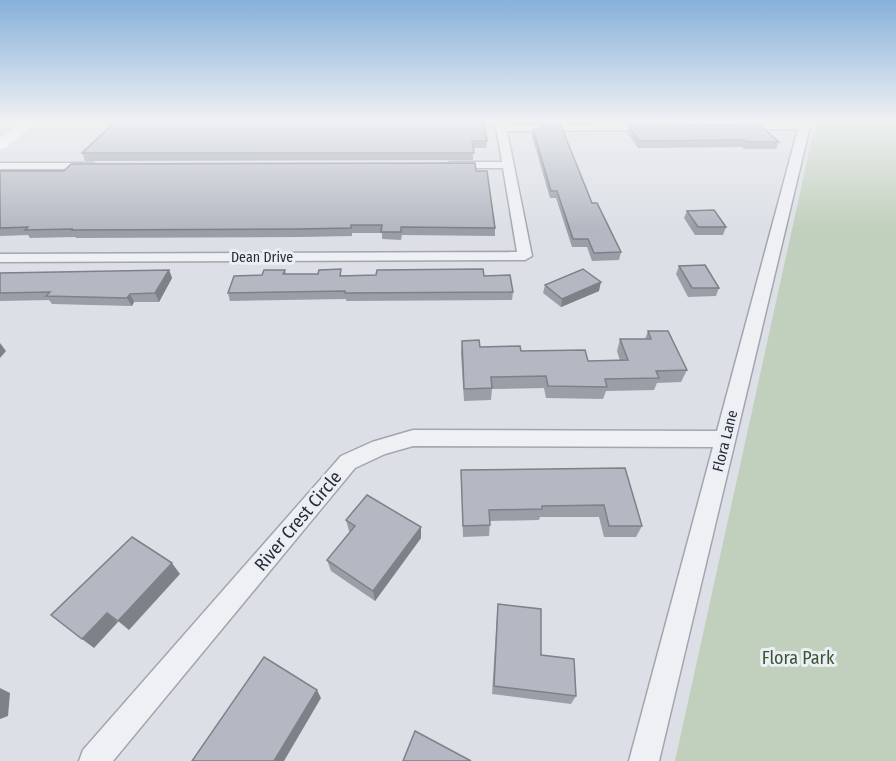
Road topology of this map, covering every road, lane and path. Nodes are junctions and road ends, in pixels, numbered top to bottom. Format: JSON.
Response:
{"nodes":[{"id":1,"x":506,"y":157,"type":"edge"},
{"id":2,"x":797,"y":157,"type":"edge"},
{"id":3,"x":438,"y":165,"type":"edge"},
{"id":4,"x":508,"y":165,"type":"junction"},
{"id":5,"x":0,"y":166,"type":"edge"},
{"id":6,"x":106,"y":166,"type":"edge"},
{"id":7,"x":0,"y":258,"type":"edge"},
{"id":8,"x":725,"y":439,"type":"junction"},
{"id":9,"x":94,"y":761,"type":"edge"},
{"id":10,"x":644,"y":761,"type":"edge"}],
"edges":[{"from":1,"to":4,"type":"street"},
{"from":2,"to":8,"type":"street","name":"Flora Lane"},
{"from":3,"to":4,"type":"street"},
{"from":4,"to":7,"type":"street","name":"Dean Drive"},
{"from":5,"to":6,"type":"street"},
{"from":8,"to":9,"type":"street","name":"River Crest Circle"},
{"from":8,"to":10,"type":"street","name":"Flora Lane"}]}
